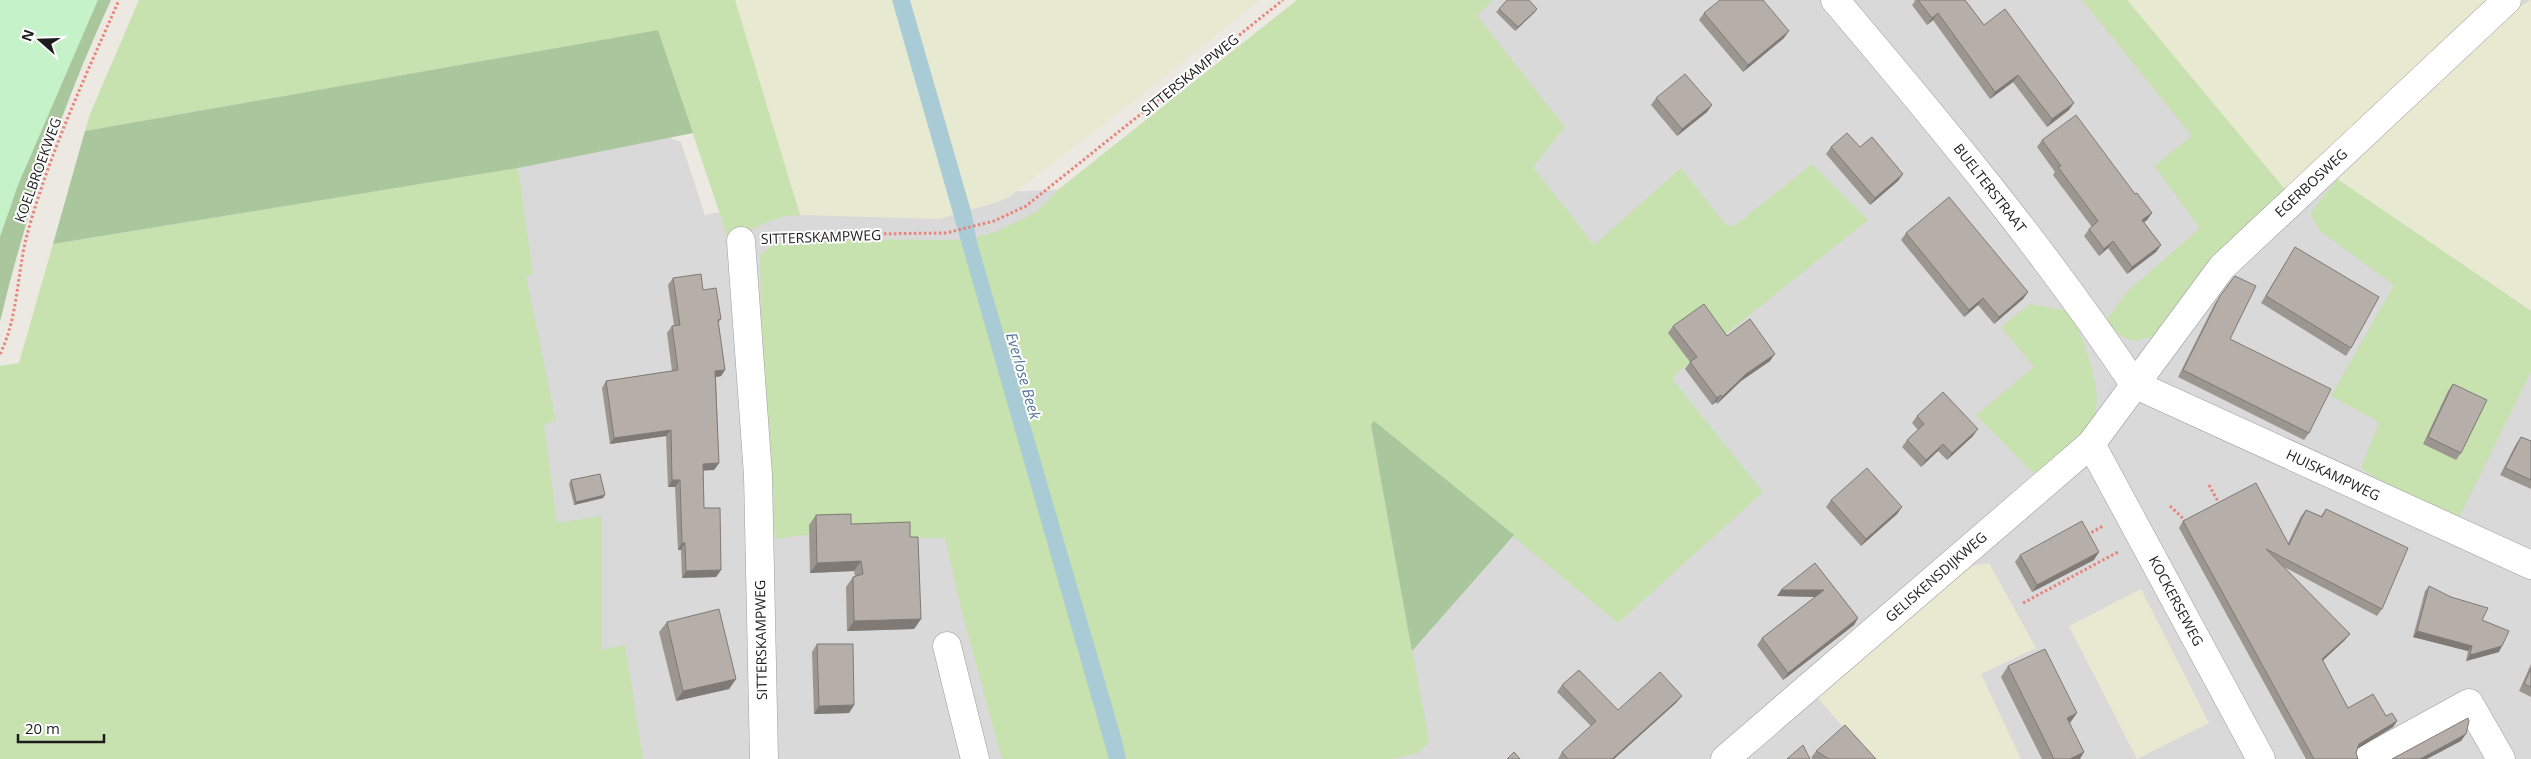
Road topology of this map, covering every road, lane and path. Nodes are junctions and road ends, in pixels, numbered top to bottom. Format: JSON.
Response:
{"nodes":[{"id":1,"x":119,"y":0,"type":"edge"},
{"id":2,"x":1283,"y":0,"type":"edge"},
{"id":3,"x":1835,"y":0,"type":"edge"},
{"id":4,"x":2507,"y":0,"type":"edge"},
{"id":5,"x":741,"y":241,"type":"joint"},
{"id":6,"x":0,"y":354,"type":"edge"},
{"id":7,"x":2134,"y":384,"type":"junction"},
{"id":8,"x":2091,"y":444,"type":"junction"},
{"id":9,"x":2208,"y":485,"type":"dead end"},
{"id":10,"x":2170,"y":506,"type":"dead end"},
{"id":11,"x":2220,"y":506,"type":"edge"},
{"id":12,"x":2188,"y":523,"type":"edge"},
{"id":13,"x":2142,"y":539,"type":"junction"},
{"id":14,"x":2531,"y":565,"type":"edge"},
{"id":15,"x":2023,"y":603,"type":"dead end"},
{"id":16,"x":947,"y":646,"type":"dead end"},
{"id":17,"x":764,"y":759,"type":"edge"},
{"id":18,"x":975,"y":759,"type":"edge"},
{"id":19,"x":1725,"y":759,"type":"edge"},
{"id":20,"x":2261,"y":759,"type":"edge"},
{"id":21,"x":2367,"y":759,"type":"edge"},
{"id":22,"x":2501,"y":759,"type":"edge"}],
"edges":[{"from":1,"to":6,"type":"path","name":"KOELBROEKWEG"},
{"from":2,"to":5,"type":"path","name":"SITTERSKAMPWEG"},
{"from":3,"to":7,"type":"street","name":"BUELTERSTRAAT"},
{"from":4,"to":7,"type":"street","name":"EGERBOSWEG"},
{"from":5,"to":17,"type":"street","name":"SITTERSKAMPWEG"},
{"from":7,"to":8,"type":"street","name":"GELISKENSDIJKWEG"},
{"from":7,"to":14,"type":"street","name":"HUISKAMPWEG"},
{"from":8,"to":13,"type":"street","name":"KOCKERSEWEG"},
{"from":8,"to":19,"type":"street","name":"GELISKENSDIJKWEG"},
{"from":9,"to":11,"type":"path"},
{"from":10,"to":12,"type":"path"},
{"from":13,"to":15,"type":"path"},
{"from":13,"to":20,"type":"street","name":"KOCKERSEWEG"},
{"from":16,"to":18,"type":"street"},
{"from":21,"to":22,"type":"street"}]}
